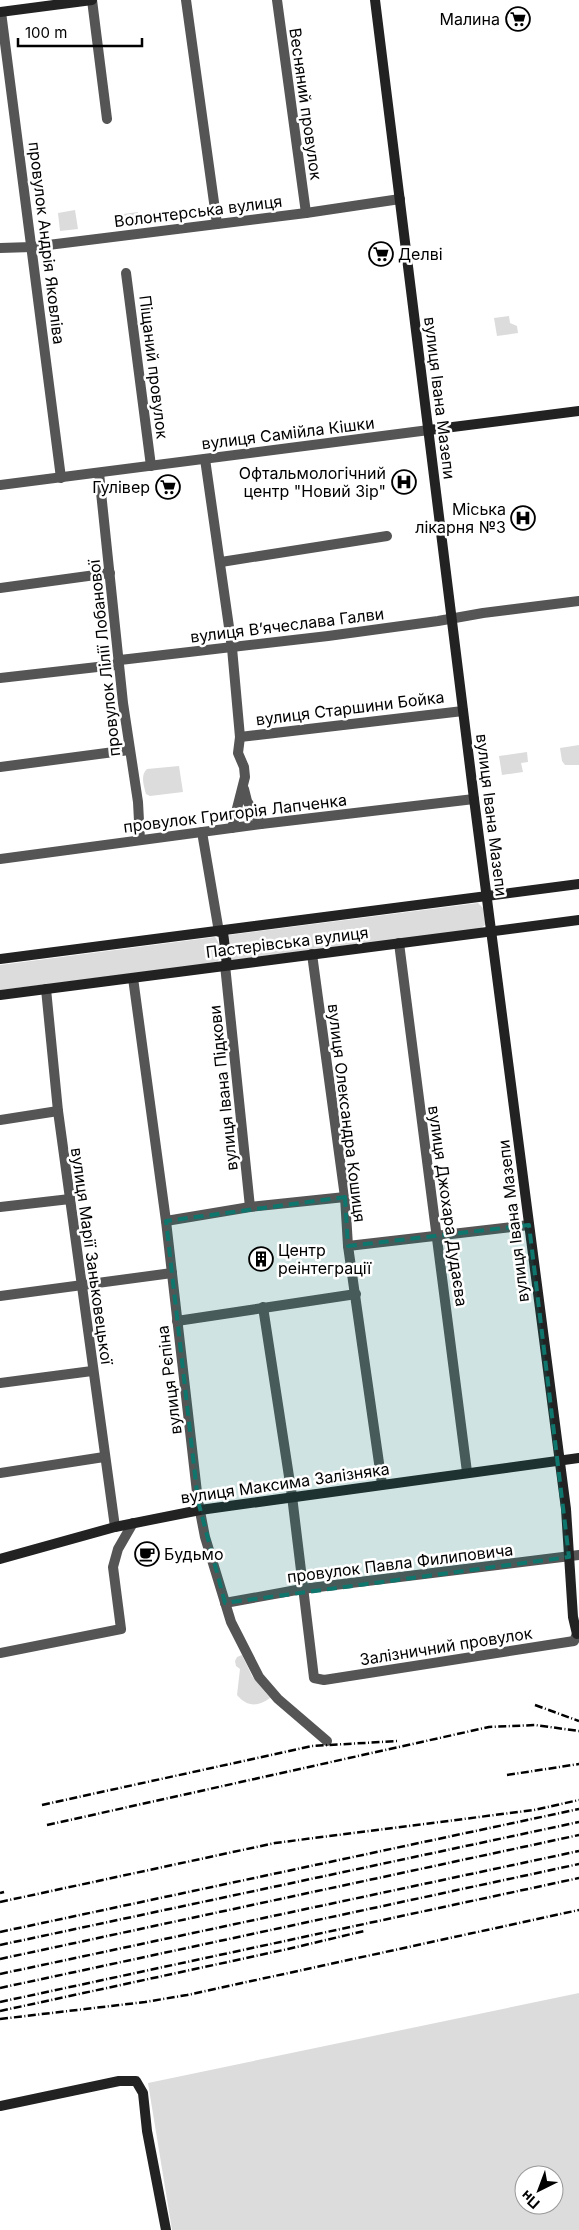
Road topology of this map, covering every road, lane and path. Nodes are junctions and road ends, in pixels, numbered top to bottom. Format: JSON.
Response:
{"nodes":[{"id":1,"x":92,"y":0,"type":"edge"},
{"id":2,"x":186,"y":0,"type":"edge"},
{"id":3,"x":277,"y":0,"type":"edge"},
{"id":4,"x":375,"y":0,"type":"edge"},
{"id":5,"x":1,"y":12,"type":"edge"},
{"id":6,"x":107,"y":119,"type":"dead end"},
{"id":7,"x":400,"y":198,"type":"junction"},
{"id":8,"x":306,"y":213,"type":"junction"},
{"id":9,"x":217,"y":224,"type":"junction"},
{"id":10,"x":32,"y":247,"type":"junction"},
{"id":11,"x":0,"y":248,"type":"edge"},
{"id":12,"x":126,"y":272,"type":"dead end"},
{"id":13,"x":579,"y":411,"type":"edge"},
{"id":14,"x":429,"y":430,"type":"junction"},
{"id":15,"x":205,"y":459,"type":"junction"},
{"id":16,"x":151,"y":466,"type":"junction"},
{"id":17,"x":98,"y":473,"type":"junction"},
{"id":18,"x":61,"y":478,"type":"junction"},
{"id":19,"x":0,"y":485,"type":"edge"},
{"id":20,"x":387,"y":536,"type":"dead end"},
{"id":21,"x":221,"y":562,"type":"junction"},
{"id":22,"x":110,"y":573,"type":"junction"},
{"id":23,"x":0,"y":588,"type":"edge"},
{"id":24,"x":579,"y":601,"type":"edge"},
{"id":25,"x":452,"y":619,"type":"junction"},
{"id":26,"x":232,"y":648,"type":"junction"},
{"id":27,"x":120,"y":660,"type":"junction"},
{"id":28,"x":0,"y":678,"type":"edge"},
{"id":29,"x":463,"y":711,"type":"junction"},
{"id":30,"x":240,"y":737,"type":"junction"},
{"id":31,"x":129,"y":750,"type":"junction"},
{"id":32,"x":0,"y":767,"type":"edge"},
{"id":33,"x":244,"y":788,"type":"junction"},
{"id":34,"x":474,"y":799,"type":"junction"},
{"id":35,"x":261,"y":824,"type":"junction"},
{"id":36,"x":232,"y":828,"type":"junction"},
{"id":37,"x":202,"y":832,"type":"junction"},
{"id":38,"x":140,"y":840,"type":"junction"},
{"id":39,"x":0,"y":859,"type":"edge"},
{"id":40,"x":579,"y":884,"type":"edge"},
{"id":41,"x":487,"y":896,"type":"junction"},
{"id":42,"x":579,"y":920,"type":"edge"},
{"id":43,"x":221,"y":932,"type":"junction"},
{"id":44,"x":492,"y":932,"type":"junction"},
{"id":45,"x":399,"y":943,"type":"junction"},
{"id":46,"x":312,"y":954,"type":"junction"},
{"id":47,"x":0,"y":959,"type":"edge"},
{"id":48,"x":226,"y":965,"type":"junction"},
{"id":49,"x":133,"y":978,"type":"junction"},
{"id":50,"x":46,"y":989,"type":"junction"},
{"id":51,"x":0,"y":995,"type":"edge"},
{"id":52,"x":58,"y":1111,"type":"junction"},
{"id":53,"x":0,"y":1120,"type":"edge"},
{"id":54,"x":345,"y":1197,"type":"junction"},
{"id":55,"x":70,"y":1199,"type":"junction"},
{"id":56,"x":0,"y":1207,"type":"edge"},
{"id":57,"x":250,"y":1207,"type":"junction"},
{"id":58,"x":166,"y":1221,"type":"junction"},
{"id":59,"x":529,"y":1224,"type":"junction"},
{"id":60,"x":438,"y":1236,"type":"junction"},
{"id":61,"x":348,"y":1246,"type":"junction"},
{"id":62,"x":172,"y":1273,"type":"junction"},
{"id":63,"x":82,"y":1285,"type":"junction"},
{"id":64,"x":356,"y":1294,"type":"junction"},
{"id":65,"x":0,"y":1296,"type":"edge"},
{"id":66,"x":263,"y":1307,"type":"junction"},
{"id":67,"x":177,"y":1322,"type":"junction"},
{"id":68,"x":92,"y":1372,"type":"junction"},
{"id":69,"x":0,"y":1384,"type":"edge"},
{"id":70,"x":104,"y":1457,"type":"junction"},
{"id":71,"x":579,"y":1458,"type":"edge"},
{"id":72,"x":558,"y":1460,"type":"junction"},
{"id":73,"x":0,"y":1472,"type":"edge"},
{"id":74,"x":467,"y":1472,"type":"junction"},
{"id":75,"x":382,"y":1484,"type":"junction"},
{"id":76,"x":292,"y":1496,"type":"junction"},
{"id":77,"x":200,"y":1510,"type":"junction"},
{"id":78,"x":133,"y":1523,"type":"junction"},
{"id":79,"x":115,"y":1527,"type":"junction"},
{"id":80,"x":574,"y":1556,"type":"edge"},
{"id":81,"x":0,"y":1559,"type":"edge"},
{"id":82,"x":302,"y":1589,"type":"junction"},
{"id":83,"x":226,"y":1602,"type":"junction"},
{"id":84,"x":577,"y":1634,"type":"joint"},
{"id":85,"x":0,"y":1652,"type":"edge"},
{"id":86,"x":327,"y":1741,"type":"dead end"},
{"id":87,"x":0,"y":2106,"type":"edge"},
{"id":88,"x":166,"y":2230,"type":"edge"}],
"edges":[{"from":1,"to":5,"type":"street"},
{"from":1,"to":6,"type":"street"},
{"from":2,"to":9,"type":"street"},
{"from":3,"to":8,"type":"street","name":"Весняний провулок"},
{"from":4,"to":7,"type":"street","name":"вулиця Івана Мазепи"},
{"from":5,"to":10,"type":"street","name":"провулок Андрія Яковліва"},
{"from":7,"to":8,"type":"street","name":"Волонтерська вулиця"},
{"from":7,"to":14,"type":"street","name":"вулиця Івана Мазепи"},
{"from":8,"to":9,"type":"street","name":"Волонтерська вулиця"},
{"from":9,"to":10,"type":"street","name":"Волонтерська вулиця"},
{"from":10,"to":11,"type":"street","name":"Волонтерська вулиця"},
{"from":10,"to":18,"type":"street","name":"провулок Андрія Яковліва"},
{"from":12,"to":16,"type":"street","name":"Піщаний провулок"},
{"from":13,"to":14,"type":"street","name":"вулиця Самійла Кішки"},
{"from":14,"to":15,"type":"street","name":"вулиця Самійла Кішки"},
{"from":14,"to":25,"type":"street","name":"вулиця Івана Мазепи"},
{"from":15,"to":16,"type":"street","name":"вулиця Самійла Кішки"},
{"from":15,"to":21,"type":"street"},
{"from":16,"to":17,"type":"street","name":"вулиця Самійла Кішки"},
{"from":17,"to":18,"type":"street","name":"вулиця Самійла Кішки"},
{"from":17,"to":22,"type":"street","name":"провулок Лілії Лобанової"},
{"from":18,"to":19,"type":"street","name":"вулиця Самійла Кішки"},
{"from":20,"to":21,"type":"street"},
{"from":21,"to":26,"type":"street"},
{"from":22,"to":23,"type":"street"},
{"from":22,"to":27,"type":"street","name":"провулок Лілії Лобанової"},
{"from":24,"to":25,"type":"street","name":"вулиця Вʼячеслава Галви"},
{"from":25,"to":26,"type":"street","name":"вулиця Вʼячеслава Галви"},
{"from":25,"to":29,"type":"street","name":"вулиця Івана Мазепи"},
{"from":26,"to":27,"type":"street","name":"вулиця Вʼячеслава Галви"},
{"from":26,"to":30,"type":"street"},
{"from":27,"to":28,"type":"street","name":"вулиця Вʼячеслава Галви"},
{"from":27,"to":31,"type":"street","name":"провулок Лілії Лобанової"},
{"from":29,"to":30,"type":"street","name":"вулиця Старшини Бойка"},
{"from":29,"to":34,"type":"street","name":"вулиця Івана Мазепи"},
{"from":30,"to":33,"type":"street"},
{"from":31,"to":32,"type":"street"},
{"from":31,"to":38,"type":"street","name":"провулок Лілії Лобанової"},
{"from":33,"to":35,"type":"street"},
{"from":33,"to":36,"type":"street"},
{"from":34,"to":35,"type":"street","name":"провулок Григорія Лапченка"},
{"from":34,"to":41,"type":"street","name":"вулиця Івана Мазепи"},
{"from":35,"to":36,"type":"street","name":"провулок Григорія Лапченка"},
{"from":36,"to":37,"type":"street","name":"провулок Григорія Лапченка"},
{"from":37,"to":38,"type":"street","name":"провулок Григорія Лапченка"},
{"from":37,"to":43,"type":"street"},
{"from":38,"to":39,"type":"street","name":"провулок Григорія Лапченка"},
{"from":40,"to":41,"type":"street","name":"Пастерівська вулиця"},
{"from":41,"to":43,"type":"street","name":"Пастерівська вулиця"},
{"from":41,"to":44,"type":"street","name":"вулиця Івана Мазепи"},
{"from":42,"to":44,"type":"street","name":"Пастерівська вулиця"},
{"from":43,"to":47,"type":"street","name":"Пастерівська вулиця"},
{"from":43,"to":48,"type":"street"},
{"from":44,"to":45,"type":"street","name":"Пастерівська вулиця"},
{"from":44,"to":59,"type":"street","name":"вулиця Івана Мазепи"},
{"from":45,"to":46,"type":"street","name":"Пастерівська вулиця"},
{"from":45,"to":60,"type":"street","name":"вулиця Джохара Дудаєва"},
{"from":46,"to":48,"type":"street","name":"Пастерівська вулиця"},
{"from":46,"to":54,"type":"street","name":"вулиця Олександра Кошиця"},
{"from":48,"to":49,"type":"street","name":"Пастерівська вулиця"},
{"from":48,"to":57,"type":"street","name":"вулиця Івана Підкови"},
{"from":49,"to":50,"type":"street","name":"Пастерівська вулиця"},
{"from":49,"to":58,"type":"street","name":"вулиця Рєпіна"},
{"from":50,"to":51,"type":"street","name":"Пастерівська вулиця"},
{"from":50,"to":52,"type":"street","name":"вулиця Марії Заньковецької"},
{"from":52,"to":53,"type":"street"},
{"from":52,"to":55,"type":"street","name":"вулиця Марії Заньковецької"},
{"from":54,"to":57,"type":"street"},
{"from":54,"to":61,"type":"street","name":"вулиця Олександра Кошиця"},
{"from":55,"to":56,"type":"street"},
{"from":55,"to":63,"type":"street","name":"вулиця Марії Заньковецької"},
{"from":57,"to":58,"type":"street"},
{"from":58,"to":62,"type":"street","name":"вулиця Рєпіна"},
{"from":59,"to":60,"type":"street"},
{"from":59,"to":72,"type":"street","name":"вулиця Івана Мазепи"},
{"from":60,"to":61,"type":"street"},
{"from":60,"to":74,"type":"street","name":"вулиця Джохара Дудаєва"},
{"from":61,"to":64,"type":"street","name":"вулиця Олександра Кошиця"},
{"from":62,"to":63,"type":"street"},
{"from":62,"to":67,"type":"street","name":"вулиця Рєпіна"},
{"from":63,"to":65,"type":"street"},
{"from":63,"to":68,"type":"street","name":"вулиця Марії Заньковецької"},
{"from":64,"to":66,"type":"street"},
{"from":64,"to":75,"type":"street","name":"вулиця Олександра Кошиця"},
{"from":66,"to":67,"type":"street"},
{"from":66,"to":76,"type":"street"},
{"from":67,"to":77,"type":"street","name":"вулиця Рєпіна"},
{"from":68,"to":69,"type":"street"},
{"from":68,"to":70,"type":"street","name":"вулиця Марії Заньковецької"},
{"from":70,"to":73,"type":"street"},
{"from":70,"to":79,"type":"street","name":"вулиця Марії Заньковецької"},
{"from":71,"to":72,"type":"street","name":"вулиця Максима Залізняка"},
{"from":72,"to":74,"type":"street","name":"вулиця Максима Залізняка"},
{"from":72,"to":80,"type":"street","name":"вулиця Івана Мазепи"},
{"from":74,"to":75,"type":"street","name":"вулиця Максима Залізняка"},
{"from":75,"to":76,"type":"street","name":"вулиця Максима Залізняка"},
{"from":76,"to":77,"type":"street","name":"вулиця Максима Залізняка"},
{"from":76,"to":82,"type":"street"},
{"from":77,"to":78,"type":"street","name":"вулиця Максима Залізняка"},
{"from":77,"to":83,"type":"street","name":"вулиця Рєпіна"},
{"from":78,"to":79,"type":"street","name":"вулиця Максима Залізняка"},
{"from":78,"to":85,"type":"street"},
{"from":79,"to":81,"type":"street","name":"вулиця Максима Залізняка"},
{"from":80,"to":82,"type":"street","name":"провулок Павла Филиповича"},
{"from":80,"to":84,"type":"street","name":"вулиця Івана Мазепи"},
{"from":82,"to":83,"type":"street","name":"провулок Павла Филиповича"},
{"from":82,"to":84,"type":"street","name":"Залізничний провулок"},
{"from":83,"to":86,"type":"street","name":"вулиця Рєпіна"},
{"from":87,"to":88,"type":"street"}]}
